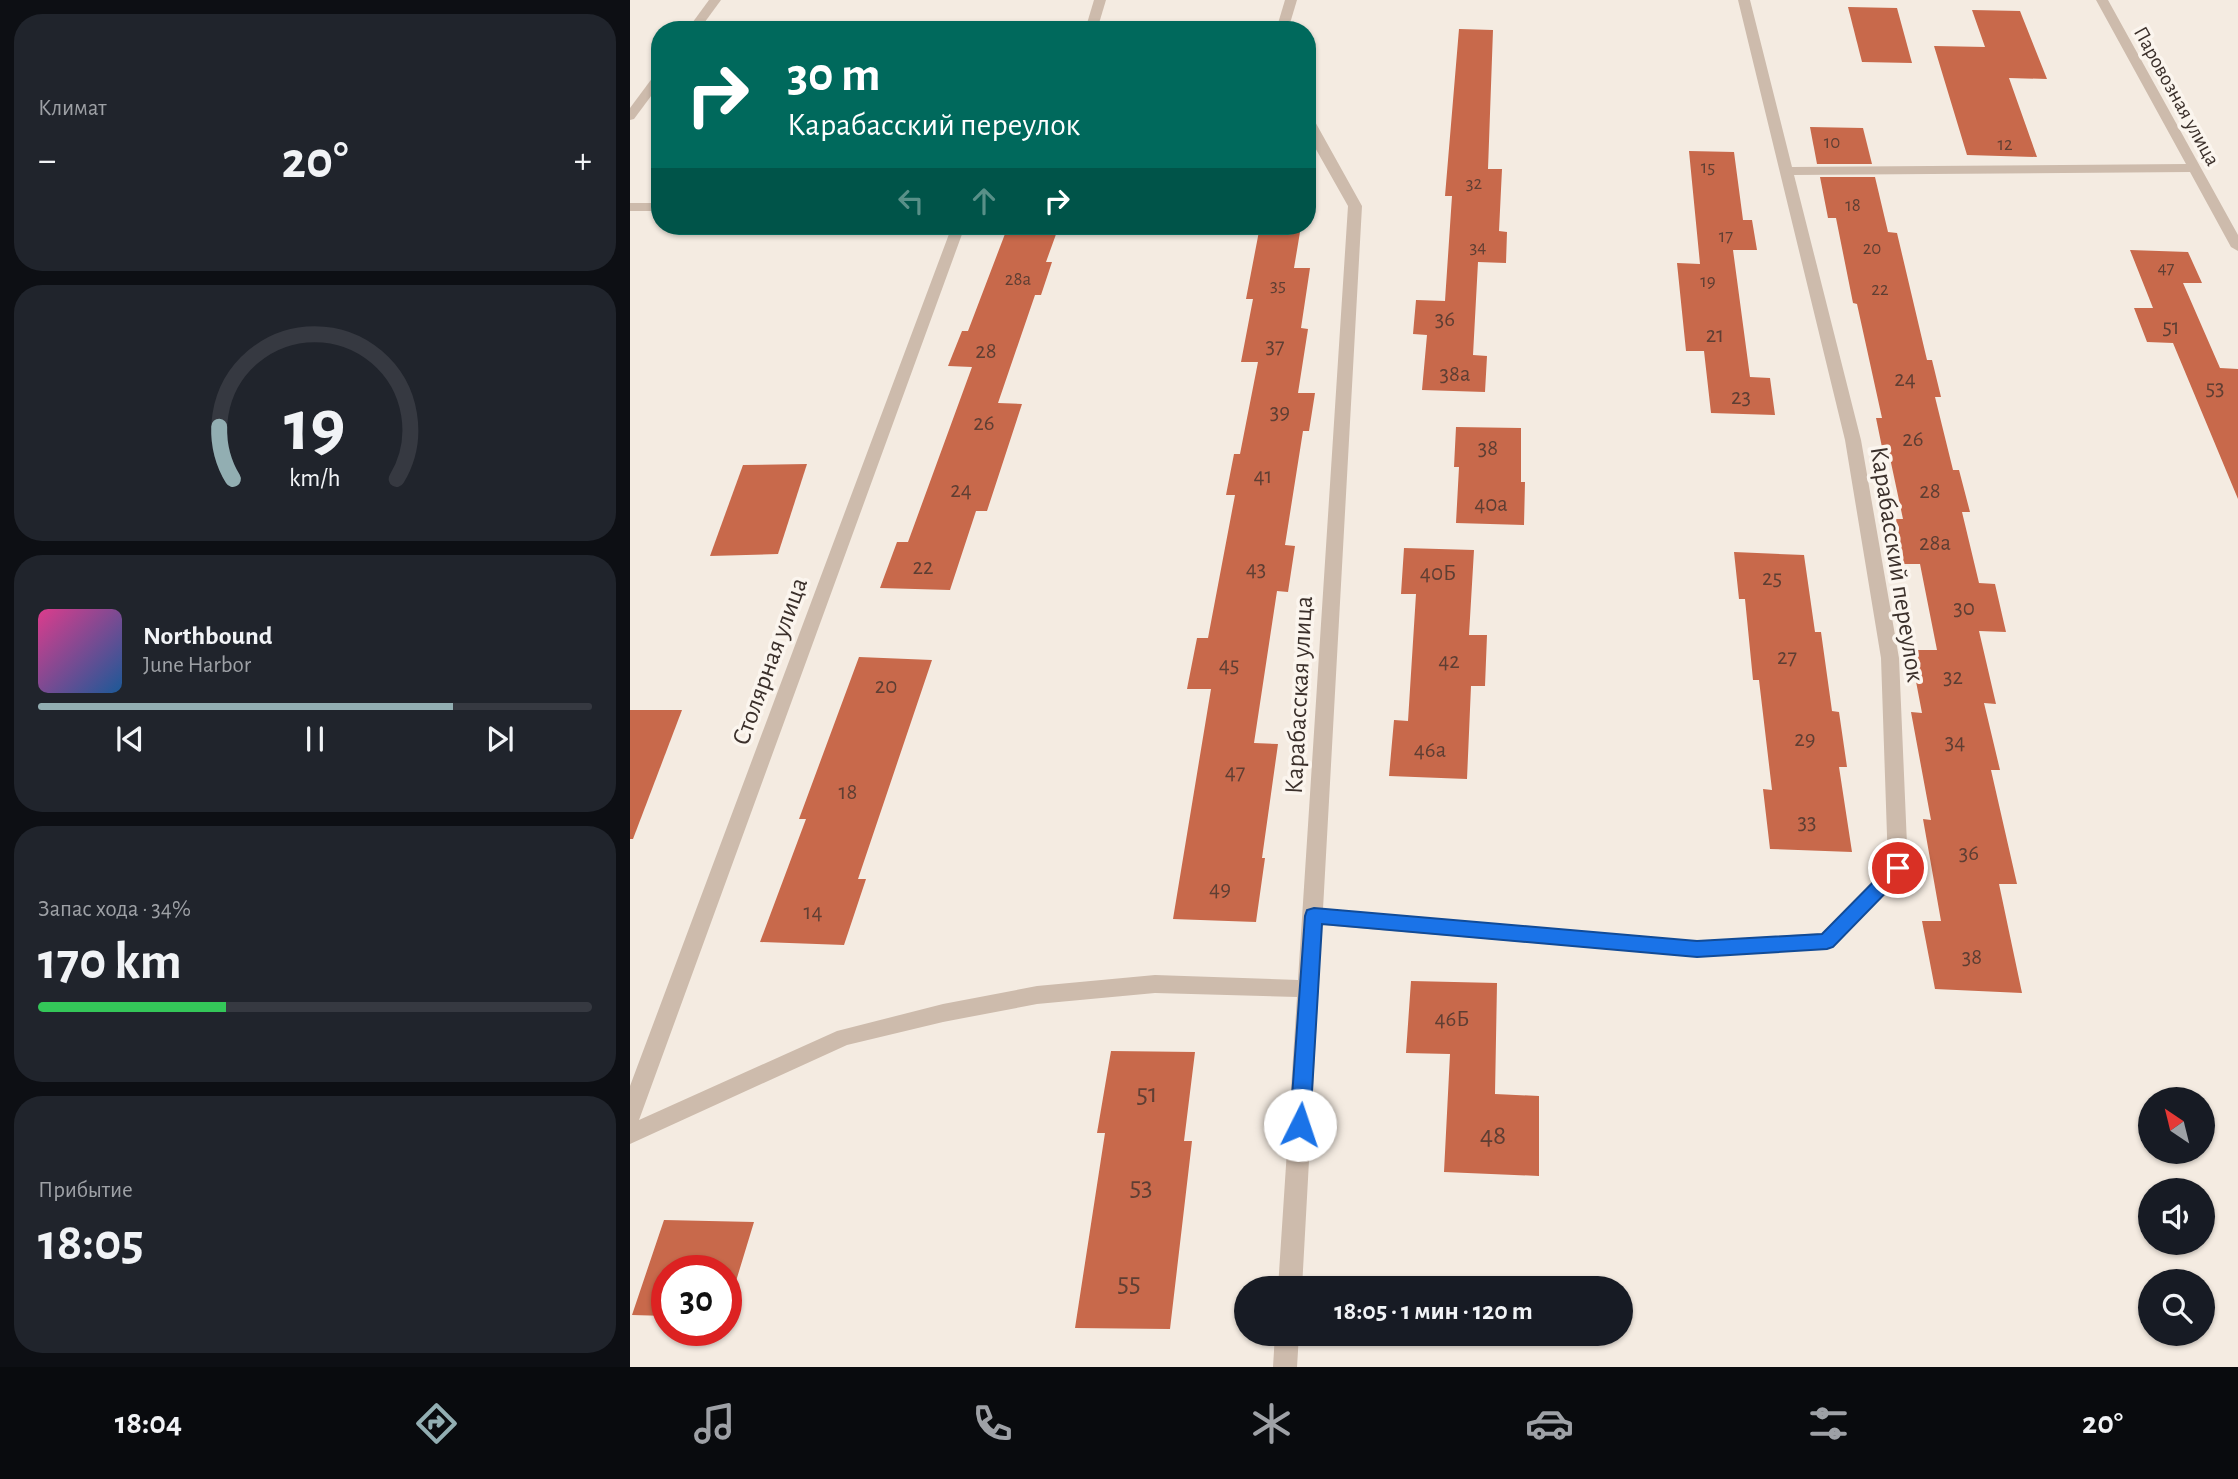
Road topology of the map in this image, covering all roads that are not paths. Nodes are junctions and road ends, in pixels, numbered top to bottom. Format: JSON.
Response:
{"nodes":[{"id":1,"x":715,"y":0,"type":"edge"},
{"id":2,"x":1100,"y":0,"type":"edge"},
{"id":3,"x":1291,"y":0,"type":"edge"},
{"id":4,"x":1744,"y":0,"type":"edge"},
{"id":5,"x":2102,"y":0,"type":"edge"},
{"id":6,"x":700,"y":21,"type":"edge"},
{"id":7,"x":1094,"y":21,"type":"edge"},
{"id":8,"x":1285,"y":21,"type":"edge"},
{"id":9,"x":651,"y":88,"type":"edge"},
{"id":10,"x":630,"y":116,"type":"edge"},
{"id":11,"x":1316,"y":139,"type":"edge"},
{"id":12,"x":2194,"y":168,"type":"junction"},
{"id":13,"x":1786,"y":171,"type":"junction"},
{"id":14,"x":630,"y":207,"type":"edge"},
{"id":15,"x":651,"y":207,"type":"edge"},
{"id":16,"x":955,"y":235,"type":"edge"},
{"id":17,"x":2238,"y":247,"type":"edge"},
{"id":18,"x":1314,"y":916,"type":"junction"},
{"id":19,"x":1308,"y":989,"type":"junction"},
{"id":20,"x":630,"y":1115,"type":"edge"},
{"id":21,"x":630,"y":1135,"type":"edge"},
{"id":22,"x":1291,"y":1276,"type":"edge"},
{"id":23,"x":1286,"y":1346,"type":"edge"},
{"id":24,"x":1285,"y":1367,"type":"edge"}],
"edges":[{"from":1,"to":6,"type":"street"},
{"from":2,"to":7,"type":"street"},
{"from":3,"to":8,"type":"street"},
{"from":4,"to":13,"type":"street","name":"Карабасский переулок"},
{"from":5,"to":12,"type":"street","name":"Паровозная улица"},
{"from":9,"to":10,"type":"street"},
{"from":11,"to":18,"type":"street","name":"Карабасская улица"},
{"from":12,"to":13,"type":"street"},
{"from":12,"to":17,"type":"street","name":"Паровозная улица"},
{"from":13,"to":18,"type":"street","name":"Карабасский переулок"},
{"from":14,"to":15,"type":"street"},
{"from":16,"to":20,"type":"street","name":"Столярная улица"},
{"from":18,"to":19,"type":"street","name":"Карабасская улица"},
{"from":19,"to":21,"type":"street"},
{"from":19,"to":22,"type":"street","name":"Карабасская улица"},
{"from":23,"to":24,"type":"street"}]}
